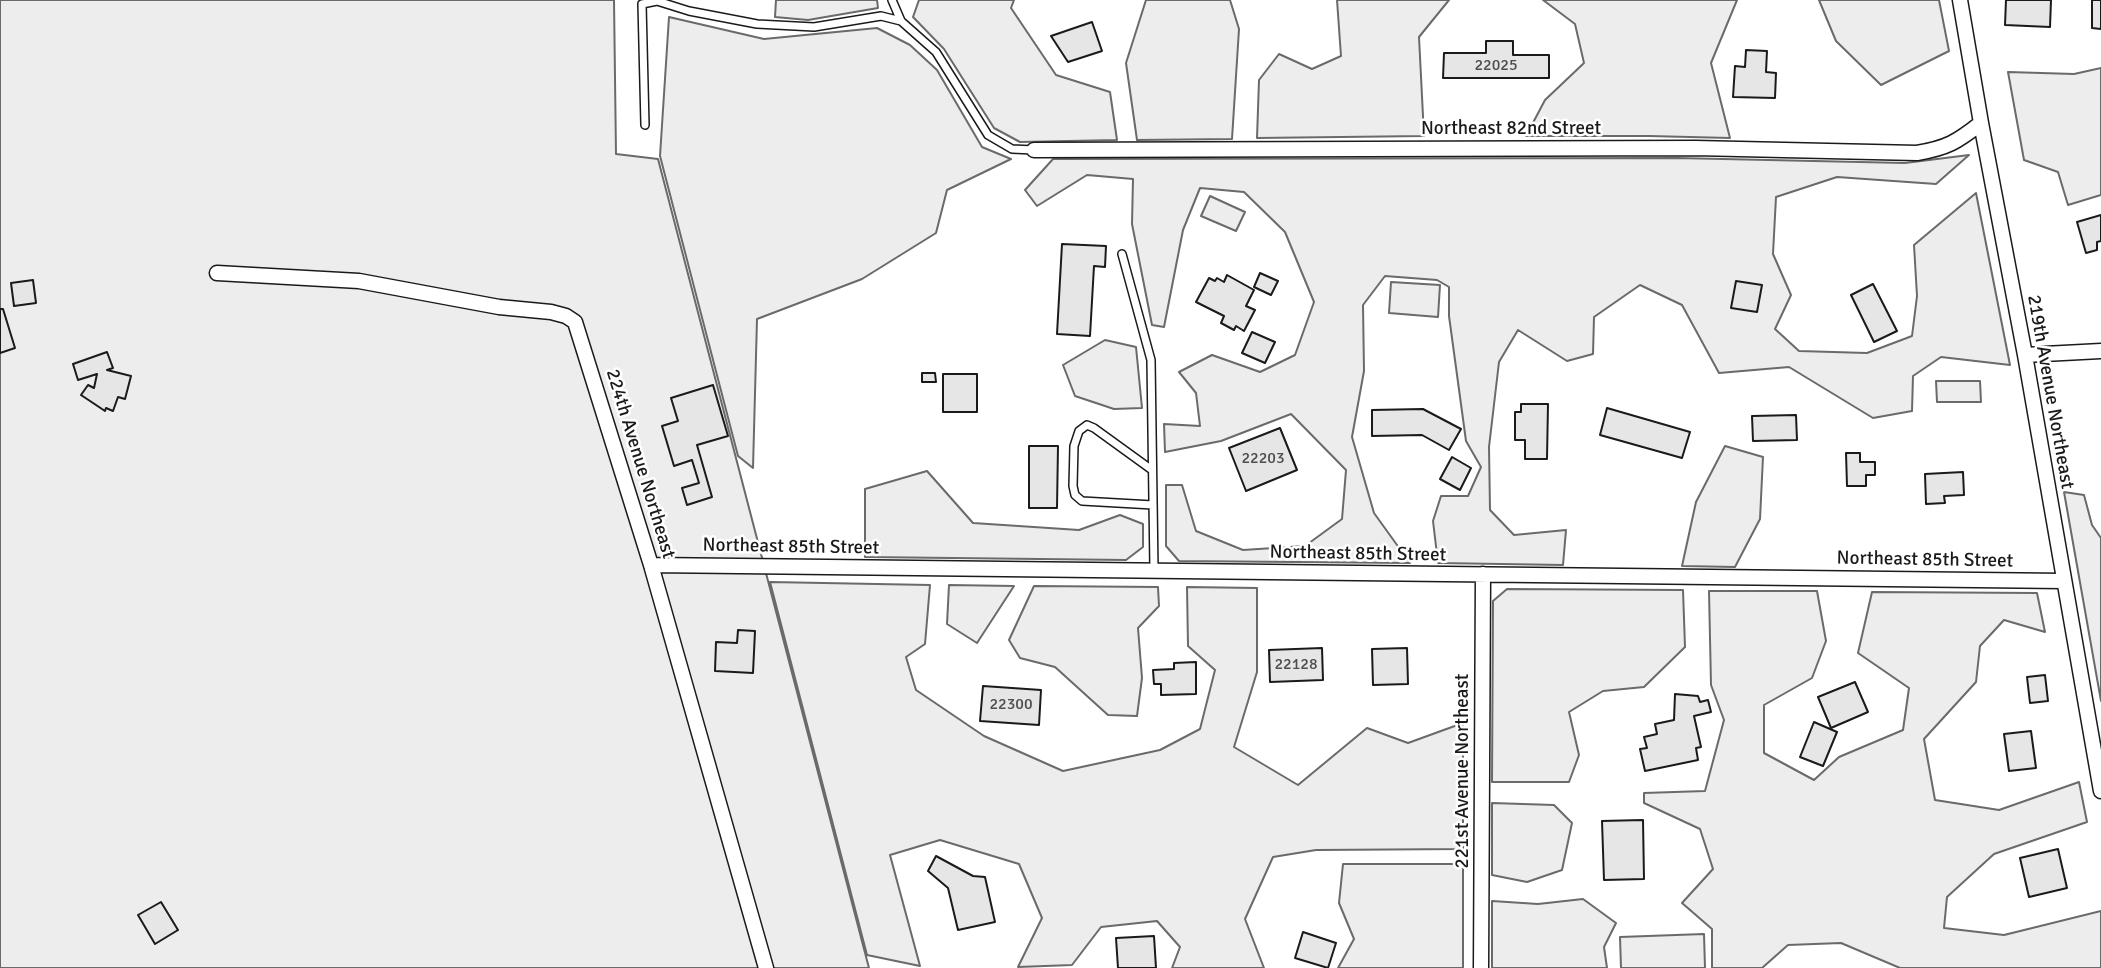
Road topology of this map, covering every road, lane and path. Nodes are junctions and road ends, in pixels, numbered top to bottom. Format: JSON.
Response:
{"nodes":[{"id":1,"x":892,"y":0,"type":"edge"},
{"id":2,"x":1960,"y":0,"type":"edge"},
{"id":3,"x":642,"y":2,"type":"edge"},
{"id":4,"x":901,"y":21,"type":"junction"},
{"id":5,"x":1980,"y":123,"type":"junction"},
{"id":6,"x":645,"y":125,"type":"dead end"},
{"id":7,"x":1034,"y":150,"type":"joint"},
{"id":8,"x":1122,"y":254,"type":"dead end"},
{"id":9,"x":217,"y":273,"type":"dead end"},
{"id":10,"x":2101,"y":351,"type":"edge"},
{"id":11,"x":2025,"y":355,"type":"junction"},
{"id":12,"x":1152,"y":470,"type":"junction"},
{"id":13,"x":1153,"y":505,"type":"junction"},
{"id":14,"x":651,"y":565,"type":"junction"},
{"id":15,"x":1154,"y":570,"type":"junction"},
{"id":16,"x":1483,"y":574,"type":"junction"},
{"id":17,"x":2064,"y":581,"type":"junction"},
{"id":18,"x":2101,"y":791,"type":"edge"},
{"id":19,"x":766,"y":968,"type":"edge"},
{"id":20,"x":1481,"y":968,"type":"edge"}],
"edges":[{"from":1,"to":4,"type":"lane"},
{"from":2,"to":5,"type":"street","name":"219th Avenue Northeast"},
{"from":3,"to":4,"type":"lane"},
{"from":3,"to":6,"type":"lane"},
{"from":4,"to":7,"type":"lane"},
{"from":5,"to":7,"type":"street","name":"Northeast 82nd Street"},
{"from":5,"to":11,"type":"street","name":"219th Avenue Northeast"},
{"from":8,"to":12,"type":"lane"},
{"from":9,"to":14,"type":"street","name":"224th Avenue Northeast"},
{"from":10,"to":11,"type":"street"},
{"from":11,"to":17,"type":"street","name":"219th Avenue Northeast"},
{"from":12,"to":13,"type":"lane"},
{"from":12,"to":13,"type":"lane"},
{"from":13,"to":15,"type":"lane"},
{"from":14,"to":15,"type":"street","name":"Northeast 85th Street"},
{"from":14,"to":19,"type":"street","name":"224th Avenue Northeast"},
{"from":15,"to":16,"type":"street","name":"Northeast 85th Street"},
{"from":16,"to":17,"type":"street","name":"Northeast 85th Street"},
{"from":16,"to":20,"type":"street","name":"221st Avenue Northeast"},
{"from":17,"to":18,"type":"street","name":"219th Avenue Northeast"}]}
